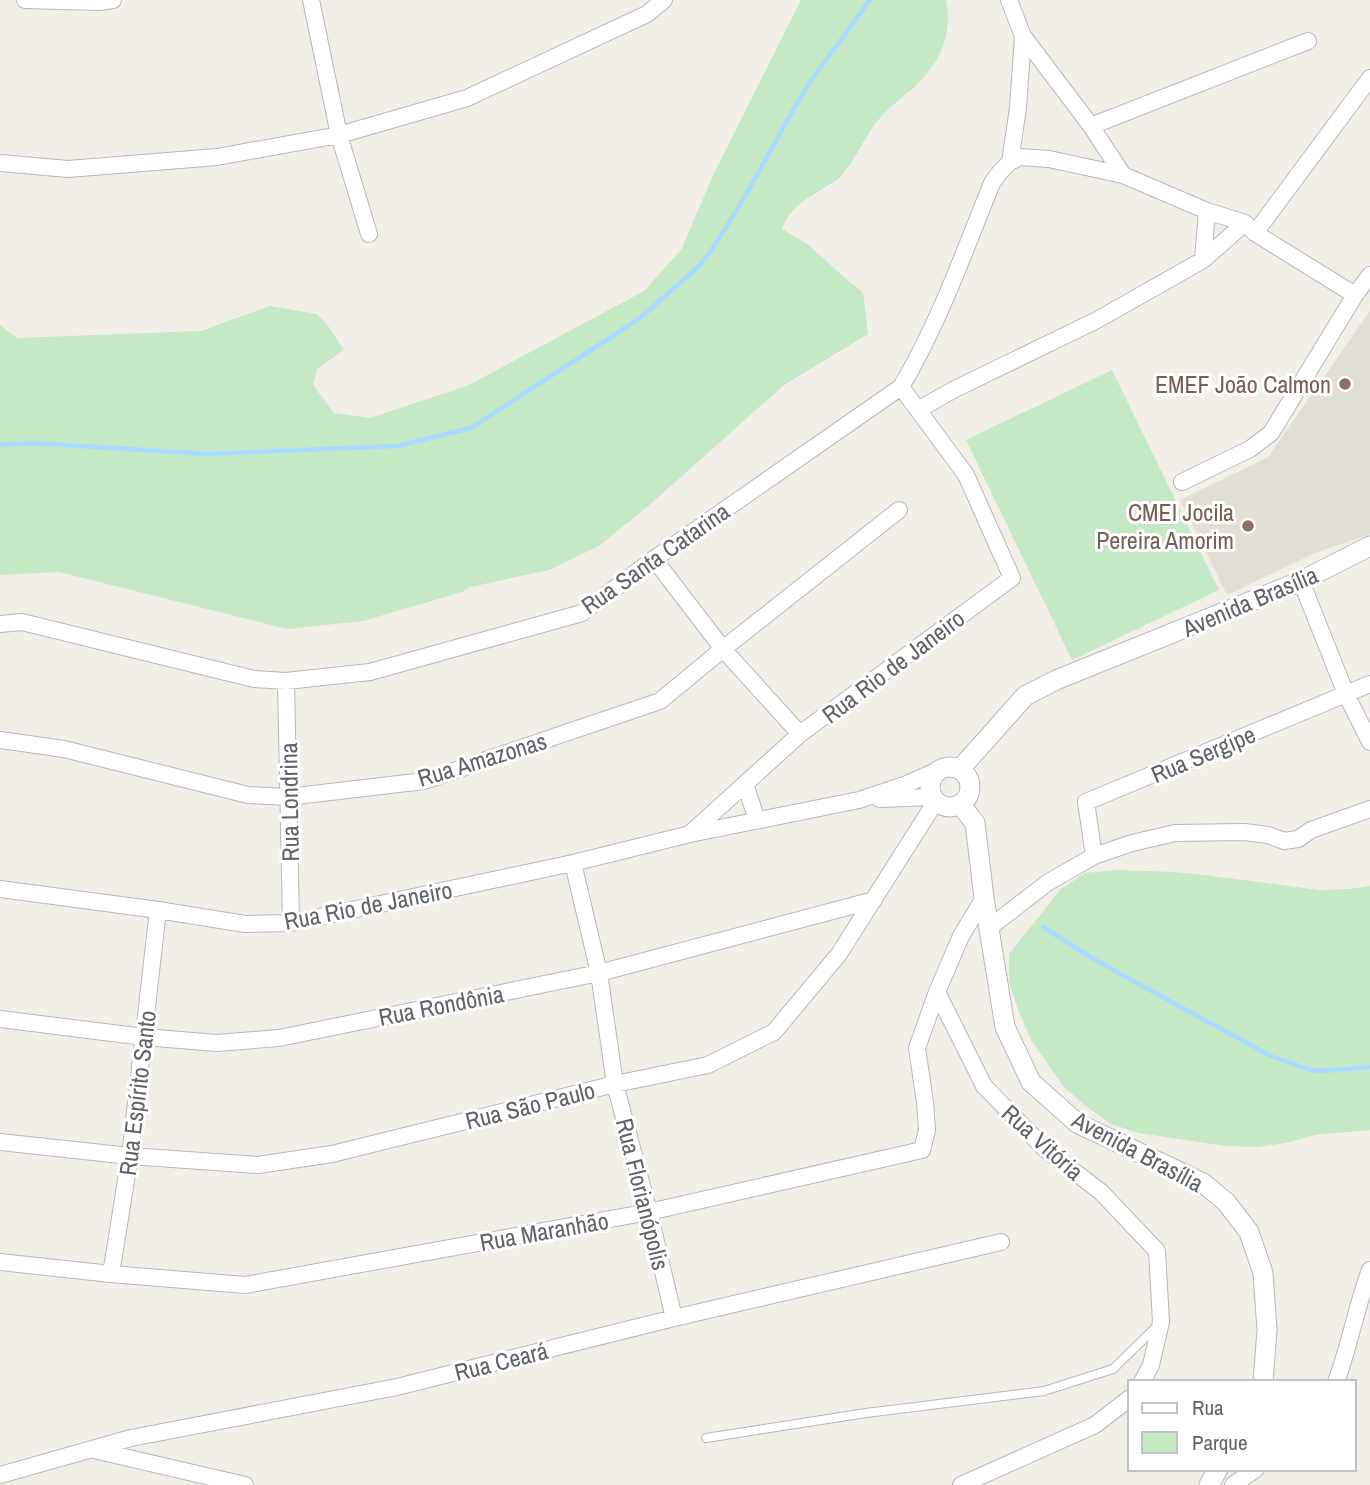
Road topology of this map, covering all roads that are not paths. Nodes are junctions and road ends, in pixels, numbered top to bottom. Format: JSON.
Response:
{"nodes":[{"id":1,"x":25,"y":0,"type":"edge"},
{"id":2,"x":311,"y":0,"type":"edge"},
{"id":3,"x":664,"y":0,"type":"edge"},
{"id":4,"x":1009,"y":0,"type":"edge"},
{"id":5,"x":104,"y":1,"type":"edge"},
{"id":6,"x":1023,"y":36,"type":"junction"},
{"id":7,"x":1308,"y":41,"type":"dead end"},
{"id":8,"x":1367,"y":88,"type":"edge"},
{"id":9,"x":1091,"y":126,"type":"junction"},
{"id":10,"x":339,"y":135,"type":"junction"},
{"id":11,"x":1010,"y":162,"type":"junction"},
{"id":12,"x":0,"y":163,"type":"edge"},
{"id":13,"x":1123,"y":176,"type":"junction"},
{"id":14,"x":1207,"y":211,"type":"junction"},
{"id":15,"x":1250,"y":228,"type":"junction"},
{"id":16,"x":369,"y":234,"type":"dead end"},
{"id":17,"x":1203,"y":260,"type":"junction"},
{"id":18,"x":1370,"y":276,"type":"edge"},
{"id":19,"x":1355,"y":295,"type":"junction"},
{"id":20,"x":901,"y":387,"type":"junction"},
{"id":21,"x":918,"y":410,"type":"junction"},
{"id":22,"x":1182,"y":482,"type":"dead end"},
{"id":23,"x":899,"y":510,"type":"dead end"},
{"id":24,"x":1370,"y":546,"type":"edge"},
{"id":25,"x":654,"y":559,"type":"junction"},
{"id":26,"x":1301,"y":581,"type":"junction"},
{"id":27,"x":0,"y":624,"type":"edge"},
{"id":28,"x":723,"y":649,"type":"junction"},
{"id":29,"x":286,"y":681,"type":"junction"},
{"id":30,"x":1370,"y":684,"type":"edge"},
{"id":31,"x":1346,"y":694,"type":"junction"},
{"id":32,"x":800,"y":734,"type":"junction"},
{"id":33,"x":0,"y":740,"type":"edge"},
{"id":34,"x":1370,"y":742,"type":"edge"},
{"id":35,"x":960,"y":769,"type":"junction"},
{"id":36,"x":938,"y":770,"type":"junction"},
{"id":37,"x":745,"y":784,"type":"junction"},
{"id":38,"x":288,"y":797,"type":"junction"},
{"id":39,"x":934,"y":799,"type":"junction"},
{"id":40,"x":859,"y":800,"type":"junction"},
{"id":41,"x":960,"y":804,"type":"junction"},
{"id":42,"x":1370,"y":809,"type":"edge"},
{"id":43,"x":757,"y":820,"type":"junction"},
{"id":44,"x":690,"y":834,"type":"junction"},
{"id":45,"x":1094,"y":856,"type":"junction"},
{"id":46,"x":573,"y":863,"type":"junction"},
{"id":47,"x":0,"y":889,"type":"edge"},
{"id":48,"x":984,"y":898,"type":"junction"},
{"id":49,"x":874,"y":900,"type":"junction"},
{"id":50,"x":159,"y":910,"type":"junction"},
{"id":51,"x":291,"y":923,"type":"junction"},
{"id":52,"x":989,"y":928,"type":"junction"},
{"id":53,"x":599,"y":973,"type":"junction"},
{"id":54,"x":937,"y":992,"type":"junction"},
{"id":55,"x":0,"y":1019,"type":"edge"},
{"id":56,"x":144,"y":1037,"type":"junction"},
{"id":57,"x":615,"y":1084,"type":"junction"},
{"id":58,"x":0,"y":1142,"type":"edge"},
{"id":59,"x":131,"y":1156,"type":"junction"},
{"id":60,"x":649,"y":1212,"type":"junction"},
{"id":61,"x":1001,"y":1242,"type":"dead end"},
{"id":62,"x":0,"y":1262,"type":"edge"},
{"id":63,"x":1370,"y":1270,"type":"edge"},
{"id":64,"x":111,"y":1274,"type":"junction"},
{"id":65,"x":674,"y":1318,"type":"junction"},
{"id":66,"x":1161,"y":1322,"type":"junction"},
{"id":67,"x":1143,"y":1380,"type":"edge"},
{"id":68,"x":1263,"y":1380,"type":"edge"},
{"id":69,"x":1337,"y":1380,"type":"edge"},
{"id":70,"x":1128,"y":1399,"type":"edge"},
{"id":71,"x":706,"y":1438,"type":"dead end"},
{"id":72,"x":92,"y":1450,"type":"junction"},
{"id":73,"x":1254,"y":1471,"type":"edge"},
{"id":74,"x":0,"y":1475,"type":"edge"},
{"id":75,"x":246,"y":1485,"type":"edge"},
{"id":76,"x":961,"y":1485,"type":"edge"},
{"id":77,"x":1233,"y":1485,"type":"edge"}],
"edges":[{"from":1,"to":5,"type":"street"},
{"from":2,"to":10,"type":"street"},
{"from":3,"to":10,"type":"street"},
{"from":4,"to":6,"type":"street"},
{"from":6,"to":9,"type":"street"},
{"from":6,"to":11,"type":"street"},
{"from":7,"to":9,"type":"street"},
{"from":8,"to":15,"type":"street"},
{"from":9,"to":13,"type":"street"},
{"from":10,"to":12,"type":"street"},
{"from":10,"to":16,"type":"street"},
{"from":11,"to":13,"type":"street"},
{"from":11,"to":20,"type":"street"},
{"from":13,"to":14,"type":"street"},
{"from":14,"to":15,"type":"street"},
{"from":14,"to":17,"type":"street"},
{"from":15,"to":17,"type":"street"},
{"from":15,"to":19,"type":"street"},
{"from":17,"to":21,"type":"street"},
{"from":18,"to":19,"type":"street"},
{"from":19,"to":22,"type":"street"},
{"from":20,"to":21,"type":"street"},
{"from":20,"to":25,"type":"street","name":"Rua Santa Catarina"},
{"from":21,"to":32,"type":"street","name":"Rua Rio de Janeiro"},
{"from":23,"to":28,"type":"street","name":"Rua Amazonas"},
{"from":24,"to":26,"type":"street","name":"Avenida Brasília"},
{"from":25,"to":28,"type":"street"},
{"from":25,"to":29,"type":"street","name":"Rua Santa Catarina"},
{"from":26,"to":31,"type":"street"},
{"from":26,"to":35,"type":"street","name":"Avenida Brasília"},
{"from":27,"to":29,"type":"street","name":"Rua Santa Catarina"},
{"from":28,"to":32,"type":"street"},
{"from":28,"to":38,"type":"street","name":"Rua Amazonas"},
{"from":29,"to":38,"type":"street","name":"Rua Londrina"},
{"from":30,"to":31,"type":"street","name":"Rua Sergipe"},
{"from":31,"to":34,"type":"street"},
{"from":31,"to":45,"type":"street","name":"Rua Sergipe"},
{"from":32,"to":37,"type":"street","name":"Rua Rio de Janeiro"},
{"from":33,"to":38,"type":"street","name":"Rua Amazonas"},
{"from":35,"to":36,"type":"street"},
{"from":35,"to":41,"type":"street"},
{"from":36,"to":39,"type":"street"},
{"from":36,"to":40,"type":"street","name":"Rua Rio de Janeiro"},
{"from":37,"to":43,"type":"street"},
{"from":37,"to":44,"type":"street","name":"Rua Rio de Janeiro"},
{"from":38,"to":51,"type":"street","name":"Rua Londrina"},
{"from":39,"to":40,"type":"street","name":"Rua Rio de Janeiro"},
{"from":39,"to":41,"type":"street"},
{"from":39,"to":49,"type":"street","name":"Rua São Paulo"},
{"from":40,"to":43,"type":"street","name":"Rua Rio de Janeiro"},
{"from":41,"to":48,"type":"street","name":"Avenida Brasília"},
{"from":42,"to":45,"type":"street"},
{"from":43,"to":44,"type":"street","name":"Rua Rio de Janeiro"},
{"from":44,"to":46,"type":"street","name":"Rua Rio de Janeiro"},
{"from":45,"to":52,"type":"street"},
{"from":46,"to":51,"type":"street","name":"Rua Rio de Janeiro"},
{"from":46,"to":53,"type":"street","name":"Rua Florianópolis"},
{"from":47,"to":50,"type":"street","name":"Rua Rio de Janeiro"},
{"from":48,"to":52,"type":"street","name":"Avenida Brasília"},
{"from":48,"to":54,"type":"street"},
{"from":49,"to":53,"type":"street","name":"Rua Rondônia"},
{"from":49,"to":57,"type":"street","name":"Rua São Paulo"},
{"from":50,"to":51,"type":"street","name":"Rua Rio de Janeiro"},
{"from":50,"to":56,"type":"street","name":"Rua Espírito Santo"},
{"from":52,"to":68,"type":"street","name":"Avenida Brasília"},
{"from":53,"to":56,"type":"street","name":"Rua Rondônia"},
{"from":53,"to":57,"type":"street","name":"Rua Florianópolis"},
{"from":54,"to":60,"type":"street","name":"Rua Maranhão"},
{"from":54,"to":66,"type":"street","name":"Rua Vitória"},
{"from":55,"to":56,"type":"street","name":"Rua Rondônia"},
{"from":56,"to":59,"type":"street","name":"Rua Espírito Santo"},
{"from":57,"to":59,"type":"street","name":"Rua São Paulo"},
{"from":57,"to":60,"type":"street","name":"Rua Florianópolis"},
{"from":58,"to":59,"type":"street","name":"Rua São Paulo"},
{"from":59,"to":64,"type":"street","name":"Rua Espírito Santo"},
{"from":60,"to":64,"type":"street","name":"Rua Maranhão"},
{"from":60,"to":65,"type":"street","name":"Rua Florianópolis"},
{"from":61,"to":65,"type":"street","name":"Rua Ceará"},
{"from":62,"to":64,"type":"street","name":"Rua Maranhão"},
{"from":63,"to":69,"type":"street"},
{"from":65,"to":72,"type":"street","name":"Rua Ceará"},
{"from":66,"to":67,"type":"street","name":"Rua Vitória"},
{"from":66,"to":71,"type":"lane"},
{"from":70,"to":76,"type":"street"},
{"from":72,"to":74,"type":"street","name":"Rua Ceará"},
{"from":72,"to":75,"type":"street"},
{"from":73,"to":77,"type":"street"}]}
